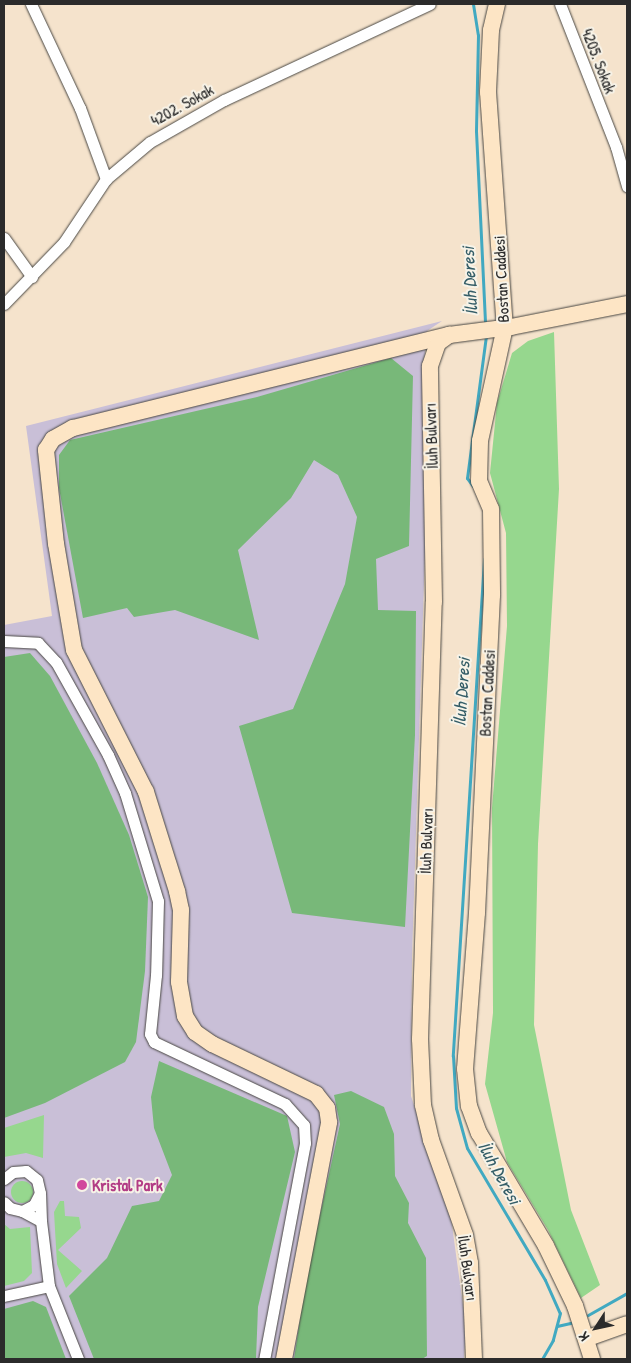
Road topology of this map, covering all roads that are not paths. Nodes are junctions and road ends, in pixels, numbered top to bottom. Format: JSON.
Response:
{"nodes":[{"id":1,"x":31,"y":4,"type":"edge"},
{"id":2,"x":430,"y":4,"type":"edge"},
{"id":3,"x":497,"y":4,"type":"edge"},
{"id":4,"x":560,"y":4,"type":"edge"},
{"id":5,"x":106,"y":178,"type":"junction"},
{"id":6,"x":627,"y":186,"type":"edge"},
{"id":7,"x":4,"y":238,"type":"edge"},
{"id":8,"x":32,"y":277,"type":"junction"},
{"id":9,"x":4,"y":304,"type":"edge"},
{"id":10,"x":627,"y":304,"type":"edge"},
{"id":11,"x":502,"y":328,"type":"junction"},
{"id":12,"x":455,"y":333,"type":"junction"},
{"id":13,"x":4,"y":641,"type":"edge"},
{"id":14,"x":4,"y":1179,"type":"edge"},
{"id":15,"x":40,"y":1193,"type":"junction"},
{"id":16,"x":4,"y":1202,"type":"edge"},
{"id":17,"x":22,"y":1211,"type":"junction"},
{"id":18,"x":41,"y":1221,"type":"junction"},
{"id":19,"x":49,"y":1286,"type":"junction"},
{"id":20,"x":4,"y":1296,"type":"edge"},
{"id":21,"x":627,"y":1324,"type":"edge"},
{"id":22,"x":588,"y":1338,"type":"junction"},
{"id":23,"x":78,"y":1359,"type":"edge"},
{"id":24,"x":264,"y":1359,"type":"edge"},
{"id":25,"x":284,"y":1359,"type":"edge"},
{"id":26,"x":474,"y":1359,"type":"edge"},
{"id":27,"x":592,"y":1359,"type":"edge"}],
"edges":[{"from":1,"to":5,"type":"street"},
{"from":2,"to":5,"type":"street","name":"4202. Sokak"},
{"from":3,"to":11,"type":"street","name":"Bostan Caddesi"},
{"from":4,"to":6,"type":"street","name":"4205. Sokak"},
{"from":5,"to":8,"type":"street","name":"4202. Sokak"},
{"from":7,"to":8,"type":"street"},
{"from":8,"to":9,"type":"street","name":"4202. Sokak"},
{"from":10,"to":11,"type":"street"},
{"from":11,"to":12,"type":"street"},
{"from":11,"to":22,"type":"street","name":"Bostan Caddesi"},
{"from":12,"to":25,"type":"street"},
{"from":12,"to":26,"type":"street","name":"İluh Bulvarı"},
{"from":13,"to":24,"type":"street"},
{"from":14,"to":15,"type":"street"},
{"from":15,"to":17,"type":"street"},
{"from":15,"to":18,"type":"street"},
{"from":16,"to":17,"type":"street"},
{"from":17,"to":18,"type":"street"},
{"from":18,"to":19,"type":"street"},
{"from":19,"to":20,"type":"street"},
{"from":19,"to":23,"type":"street"},
{"from":21,"to":22,"type":"street"},
{"from":22,"to":27,"type":"street","name":"Bostan Caddesi"}]}
